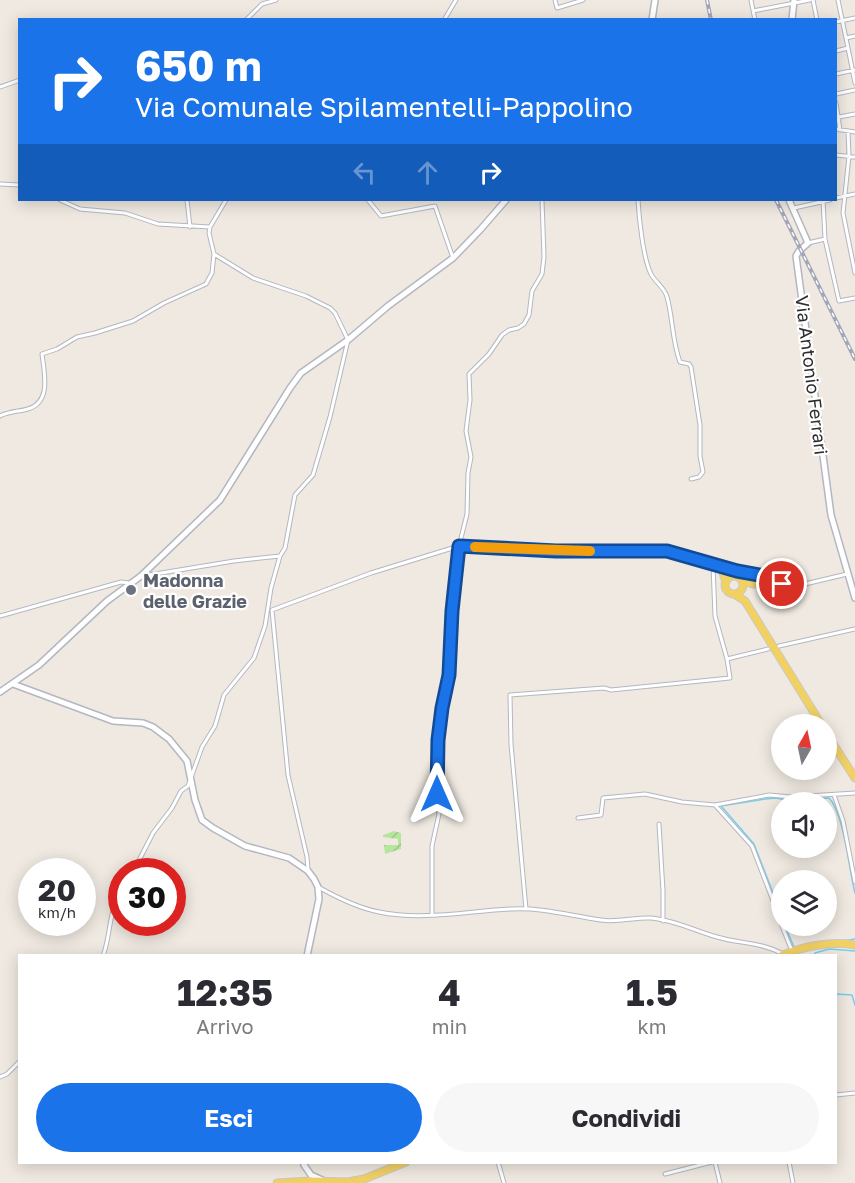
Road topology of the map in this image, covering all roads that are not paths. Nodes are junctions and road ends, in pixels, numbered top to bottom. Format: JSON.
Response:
{"nodes":[{"id":1,"x":276,"y":0,"type":"edge"},
{"id":2,"x":456,"y":0,"type":"edge"},
{"id":3,"x":555,"y":0,"type":"edge"},
{"id":4,"x":583,"y":0,"type":"edge"},
{"id":5,"x":655,"y":0,"type":"edge"},
{"id":6,"x":751,"y":0,"type":"edge"},
{"id":7,"x":781,"y":0,"type":"edge"},
{"id":8,"x":812,"y":0,"type":"edge"},
{"id":9,"x":838,"y":0,"type":"edge"},
{"id":10,"x":794,"y":2,"type":"edge"},
{"id":11,"x":782,"y":5,"type":"junction"},
{"id":12,"x":753,"y":11,"type":"junction"},
{"id":13,"x":248,"y":18,"type":"edge"},
{"id":14,"x":445,"y":18,"type":"edge"},
{"id":15,"x":652,"y":18,"type":"edge"},
{"id":16,"x":755,"y":18,"type":"edge"},
{"id":17,"x":792,"y":18,"type":"edge"},
{"id":18,"x":817,"y":18,"type":"edge"},
{"id":19,"x":855,"y":18,"type":"edge"},
{"id":20,"x":842,"y":20,"type":"junction"},
{"id":21,"x":837,"y":22,"type":"edge"},
{"id":22,"x":855,"y":36,"type":"edge"},
{"id":23,"x":846,"y":38,"type":"junction"},
{"id":24,"x":848,"y":48,"type":"junction"},
{"id":25,"x":837,"y":51,"type":"edge"},
{"id":26,"x":854,"y":71,"type":"edge"},
{"id":27,"x":837,"y":74,"type":"edge"},
{"id":28,"x":18,"y":81,"type":"edge"},
{"id":29,"x":855,"y":83,"type":"edge"},
{"id":30,"x":0,"y":87,"type":"edge"},
{"id":31,"x":855,"y":90,"type":"edge"},
{"id":32,"x":837,"y":94,"type":"edge"},
{"id":33,"x":837,"y":110,"type":"edge"},
{"id":34,"x":855,"y":114,"type":"edge"},
{"id":35,"x":838,"y":117,"type":"junction"},
{"id":36,"x":837,"y":129,"type":"edge"},
{"id":37,"x":840,"y":130,"type":"junction"},
{"id":38,"x":848,"y":131,"type":"junction"},
{"id":39,"x":855,"y":132,"type":"edge"},
{"id":40,"x":837,"y":155,"type":"edge"},
{"id":41,"x":849,"y":156,"type":"junction"},
{"id":42,"x":855,"y":157,"type":"edge"},
{"id":43,"x":0,"y":184,"type":"edge"},
{"id":44,"x":18,"y":185,"type":"edge"},
{"id":45,"x":855,"y":194,"type":"edge"},
{"id":46,"x":844,"y":196,"type":"junction"},
{"id":47,"x":837,"y":198,"type":"edge"},
{"id":48,"x":62,"y":201,"type":"edge"},
{"id":49,"x":187,"y":201,"type":"edge"},
{"id":50,"x":225,"y":201,"type":"edge"},
{"id":51,"x":369,"y":201,"type":"edge"},
{"id":52,"x":505,"y":201,"type":"edge"},
{"id":53,"x":542,"y":201,"type":"edge"},
{"id":54,"x":638,"y":201,"type":"edge"},
{"id":55,"x":789,"y":201,"type":"edge"},
{"id":56,"x":819,"y":201,"type":"edge"},
{"id":57,"x":823,"y":201,"type":"edge"},
{"id":58,"x":792,"y":208,"type":"junction"},
{"id":59,"x":190,"y":227,"type":"junction"},
{"id":60,"x":210,"y":227,"type":"junction"},
{"id":61,"x":825,"y":239,"type":"junction"},
{"id":62,"x":808,"y":243,"type":"junction"},
{"id":63,"x":214,"y":254,"type":"junction"},
{"id":64,"x":453,"y":258,"type":"junction"},
{"id":65,"x":855,"y":273,"type":"edge"},
{"id":66,"x":855,"y":298,"type":"edge"},
{"id":67,"x":348,"y":340,"type":"junction"},
{"id":68,"x":0,"y":416,"type":"edge"},
{"id":69,"x":691,"y":479,"type":"dead end"},
{"id":70,"x":459,"y":546,"type":"junction"},
{"id":71,"x":280,"y":556,"type":"junction"},
{"id":72,"x":719,"y":568,"type":"junction"},
{"id":73,"x":847,"y":573,"type":"junction"},
{"id":74,"x":141,"y":576,"type":"junction"},
{"id":75,"x":728,"y":579,"type":"junction"},
{"id":76,"x":130,"y":584,"type":"junction"},
{"id":77,"x":782,"y":584,"type":"junction"},
{"id":78,"x":853,"y":585,"type":"edge"},
{"id":79,"x":740,"y":589,"type":"junction"},
{"id":80,"x":855,"y":598,"type":"edge"},
{"id":81,"x":0,"y":616,"type":"edge"},
{"id":82,"x":855,"y":629,"type":"edge"},
{"id":83,"x":779,"y":646,"type":"dead end"},
{"id":84,"x":768,"y":649,"type":"dead end"},
{"id":85,"x":726,"y":658,"type":"junction"},
{"id":86,"x":13,"y":684,"type":"junction"},
{"id":87,"x":0,"y":692,"type":"edge"},
{"id":88,"x":815,"y":714,"type":"edge"},
{"id":89,"x":837,"y":750,"type":"edge"},
{"id":90,"x":855,"y":778,"type":"edge"},
{"id":91,"x":191,"y":779,"type":"junction"},
{"id":92,"x":855,"y":793,"type":"edge"},
{"id":93,"x":771,"y":795,"type":"edge"},
{"id":94,"x":837,"y":795,"type":"edge"},
{"id":95,"x":837,"y":804,"type":"edge"},
{"id":96,"x":715,"y":805,"type":"junction"},
{"id":97,"x":578,"y":818,"type":"dead end"},
{"id":98,"x":659,"y":824,"type":"dead end"},
{"id":99,"x":141,"y":858,"type":"edge"},
{"id":100,"x":308,"y":871,"type":"junction"},
{"id":101,"x":855,"y":882,"type":"edge"},
{"id":102,"x":318,"y":887,"type":"junction"},
{"id":103,"x":771,"y":896,"type":"edge"},
{"id":104,"x":526,"y":909,"type":"junction"},
{"id":105,"x":432,"y":915,"type":"junction"},
{"id":106,"x":663,"y":921,"type":"junction"},
{"id":107,"x":109,"y":936,"type":"edge"},
{"id":108,"x":786,"y":936,"type":"edge"},
{"id":109,"x":855,"y":945,"type":"edge"},
{"id":110,"x":792,"y":951,"type":"junction"},
{"id":111,"x":104,"y":954,"type":"edge"},
{"id":112,"x":307,"y":954,"type":"edge"},
{"id":113,"x":780,"y":954,"type":"edge"},
{"id":114,"x":784,"y":954,"type":"edge"},
{"id":115,"x":18,"y":1063,"type":"edge"},
{"id":116,"x":0,"y":1077,"type":"edge"},
{"id":117,"x":855,"y":1093,"type":"edge"},
{"id":118,"x":837,"y":1095,"type":"edge"},
{"id":119,"x":304,"y":1164,"type":"edge"},
{"id":120,"x":401,"y":1164,"type":"edge"},
{"id":121,"x":499,"y":1164,"type":"edge"},
{"id":122,"x":705,"y":1164,"type":"edge"},
{"id":123,"x":714,"y":1164,"type":"edge"},
{"id":124,"x":789,"y":1164,"type":"edge"},
{"id":125,"x":665,"y":1174,"type":"dead end"},
{"id":126,"x":296,"y":1181,"type":"junction"},
{"id":127,"x":310,"y":1182,"type":"edge"},
{"id":128,"x":325,"y":1182,"type":"edge"},
{"id":129,"x":277,"y":1183,"type":"edge"},
{"id":130,"x":504,"y":1183,"type":"edge"},
{"id":131,"x":720,"y":1183,"type":"edge"},
{"id":132,"x":793,"y":1183,"type":"edge"}],
"edges":[{"from":1,"to":13,"type":"street"},
{"from":2,"to":14,"type":"street"},
{"from":3,"to":4,"type":"street"},
{"from":5,"to":15,"type":"street"},
{"from":6,"to":12,"type":"street"},
{"from":7,"to":11,"type":"street"},
{"from":8,"to":10,"type":"street"},
{"from":8,"to":18,"type":"street"},
{"from":9,"to":20,"type":"street"},
{"from":10,"to":11,"type":"street"},
{"from":10,"to":17,"type":"street"},
{"from":11,"to":12,"type":"street"},
{"from":12,"to":16,"type":"street"},
{"from":19,"to":20,"type":"street"},
{"from":20,"to":21,"type":"street"},
{"from":20,"to":23,"type":"street"},
{"from":22,"to":23,"type":"street"},
{"from":23,"to":24,"type":"street"},
{"from":24,"to":25,"type":"street"},
{"from":24,"to":26,"type":"street"},
{"from":26,"to":27,"type":"street"},
{"from":26,"to":29,"type":"street"},
{"from":28,"to":30,"type":"street"},
{"from":31,"to":32,"type":"street"},
{"from":33,"to":35,"type":"street"},
{"from":34,"to":35,"type":"street"},
{"from":35,"to":37,"type":"street"},
{"from":36,"to":37,"type":"street"},
{"from":37,"to":38,"type":"street"},
{"from":38,"to":39,"type":"street"},
{"from":38,"to":41,"type":"street"},
{"from":40,"to":41,"type":"street"},
{"from":41,"to":42,"type":"street"},
{"from":41,"to":46,"type":"street"},
{"from":43,"to":44,"type":"street"},
{"from":45,"to":46,"type":"street"},
{"from":46,"to":47,"type":"street"},
{"from":46,"to":65,"type":"street"},
{"from":48,"to":59,"type":"street"},
{"from":49,"to":59,"type":"street"},
{"from":50,"to":60,"type":"street"},
{"from":51,"to":64,"type":"street"},
{"from":52,"to":64,"type":"street"},
{"from":53,"to":70,"type":"street"},
{"from":54,"to":69,"type":"street"},
{"from":55,"to":58,"type":"street"},
{"from":56,"to":58,"type":"street"},
{"from":57,"to":61,"type":"street"},
{"from":58,"to":62,"type":"street"},
{"from":59,"to":60,"type":"street"},
{"from":60,"to":63,"type":"street"},
{"from":61,"to":62,"type":"street"},
{"from":61,"to":66,"type":"street"},
{"from":62,"to":73,"type":"street","name":"Via Antonio Ferrari"},
{"from":63,"to":67,"type":"street"},
{"from":63,"to":68,"type":"street"},
{"from":64,"to":67,"type":"street"},
{"from":67,"to":71,"type":"street"},
{"from":67,"to":74,"type":"street"},
{"from":70,"to":72,"type":"street"},
{"from":70,"to":100,"type":"street"},
{"from":70,"to":105,"type":"street"},
{"from":71,"to":74,"type":"street"},
{"from":71,"to":91,"type":"street"},
{"from":72,"to":75,"type":"main road"},
{"from":72,"to":77,"type":"street"},
{"from":72,"to":85,"type":"street"},
{"from":73,"to":77,"type":"street"},
{"from":73,"to":78,"type":"street","name":"Via Antonio Ferrari"},
{"from":74,"to":76,"type":"street"},
{"from":75,"to":79,"type":"main road"},
{"from":75,"to":79,"type":"main road"},
{"from":76,"to":81,"type":"street"},
{"from":76,"to":86,"type":"street"},
{"from":77,"to":79,"type":"main road"},
{"from":78,"to":80,"type":"street","name":"Via Antonio Ferrari"},
{"from":79,"to":88,"type":"main road"},
{"from":82,"to":83,"type":"street"},
{"from":84,"to":85,"type":"street"},
{"from":85,"to":104,"type":"street"},
{"from":86,"to":87,"type":"street"},
{"from":86,"to":91,"type":"street"},
{"from":89,"to":90,"type":"main road"},
{"from":91,"to":99,"type":"street"},
{"from":91,"to":100,"type":"street"},
{"from":92,"to":94,"type":"street"},
{"from":93,"to":96,"type":"street"},
{"from":95,"to":101,"type":"street"},
{"from":96,"to":97,"type":"street"},
{"from":96,"to":103,"type":"street"},
{"from":98,"to":106,"type":"street"},
{"from":100,"to":102,"type":"street"},
{"from":102,"to":105,"type":"street"},
{"from":102,"to":112,"type":"street"},
{"from":104,"to":105,"type":"street"},
{"from":104,"to":106,"type":"street"},
{"from":106,"to":113,"type":"street"},
{"from":107,"to":111,"type":"street"},
{"from":108,"to":110,"type":"street"},
{"from":109,"to":110,"type":"main road"},
{"from":110,"to":114,"type":"main road"},
{"from":115,"to":116,"type":"street"},
{"from":117,"to":118,"type":"street"},
{"from":119,"to":126,"type":"street"},
{"from":119,"to":127,"type":"street"},
{"from":119,"to":128,"type":"street"},
{"from":120,"to":128,"type":"main road"},
{"from":121,"to":130,"type":"street"},
{"from":122,"to":125,"type":"street"},
{"from":123,"to":131,"type":"street"},
{"from":124,"to":132,"type":"street"},
{"from":126,"to":127,"type":"main road"},
{"from":126,"to":129,"type":"main road"},
{"from":127,"to":128,"type":"main road"}]}
